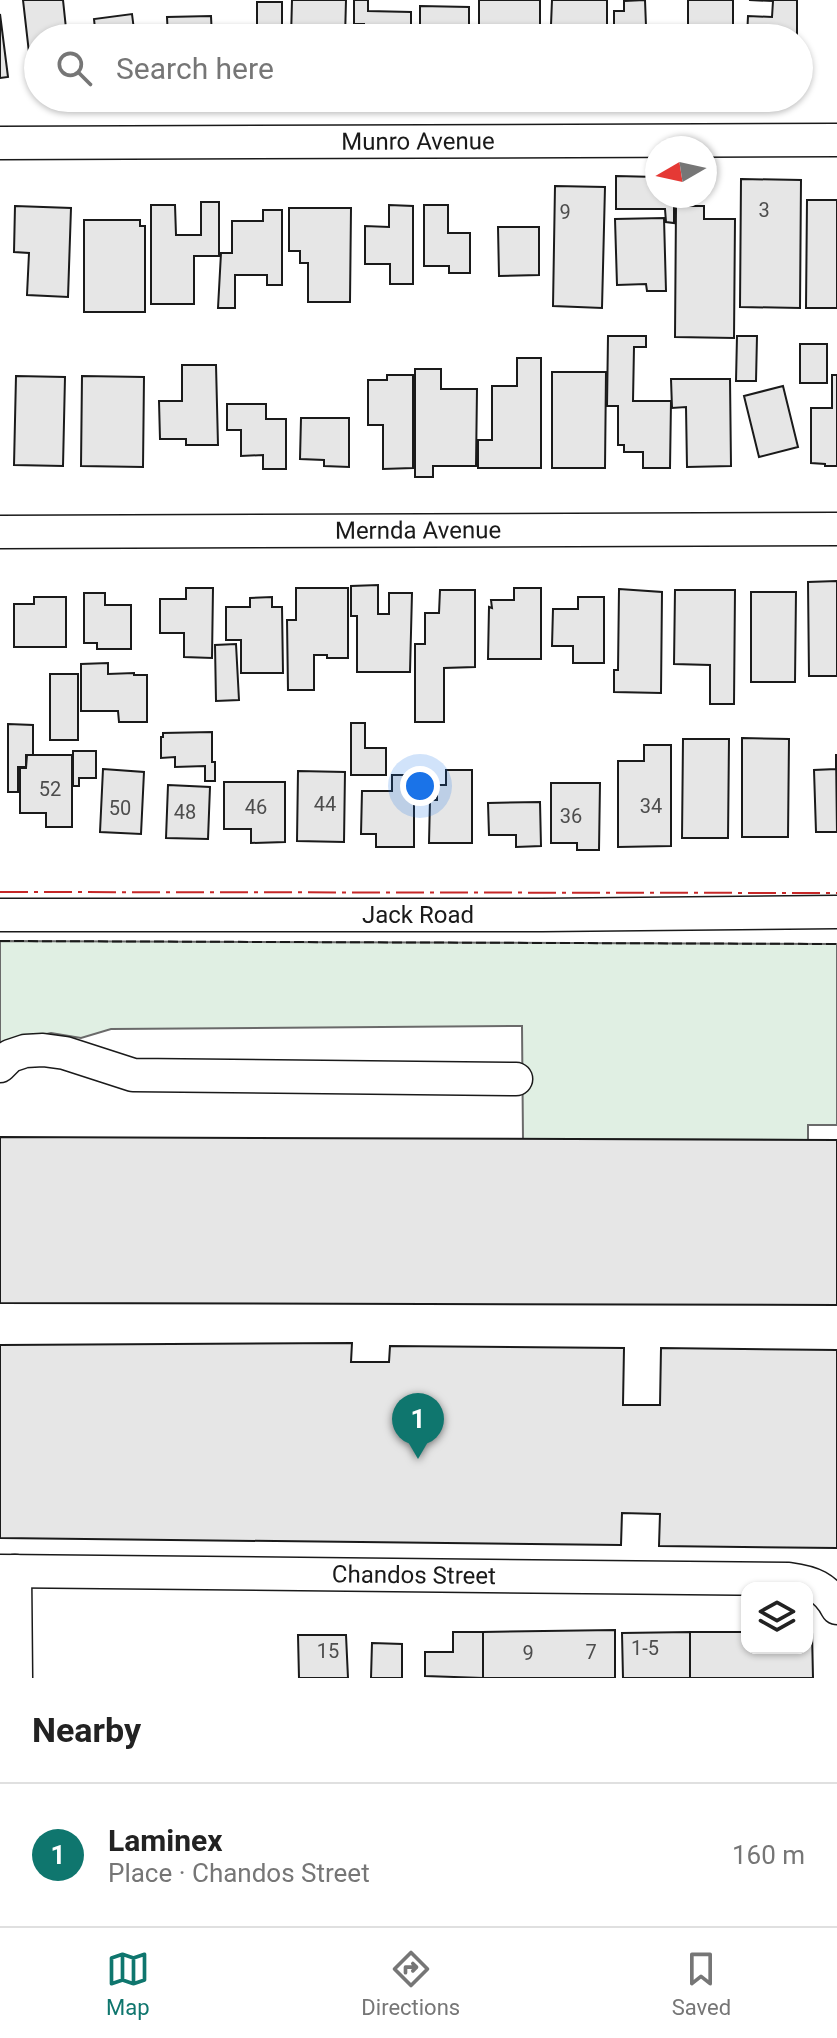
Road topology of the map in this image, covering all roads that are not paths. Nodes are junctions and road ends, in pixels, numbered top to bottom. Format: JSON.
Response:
{"nodes":[{"id":1,"x":837,"y":140,"type":"edge"},
{"id":2,"x":0,"y":143,"type":"edge"},
{"id":3,"x":837,"y":529,"type":"edge"},
{"id":4,"x":0,"y":532,"type":"edge"},
{"id":5,"x":837,"y":912,"type":"edge"},
{"id":6,"x":0,"y":915,"type":"edge"},
{"id":7,"x":0,"y":1066,"type":"edge"},
{"id":8,"x":516,"y":1079,"type":"dead end"},
{"id":9,"x":7,"y":1571,"type":"edge"},
{"id":10,"x":833,"y":1594,"type":"edge"},
{"id":11,"x":16,"y":1678,"type":"edge"}],
"edges":[{"from":1,"to":2,"type":"street","name":"Munro Avenue"},
{"from":3,"to":4,"type":"street","name":"Mernda Avenue"},
{"from":5,"to":6,"type":"street","name":"Jack Road"},
{"from":7,"to":8,"type":"street"},
{"from":9,"to":10,"type":"street","name":"Chandos Street"},
{"from":9,"to":11,"type":"street"}]}
